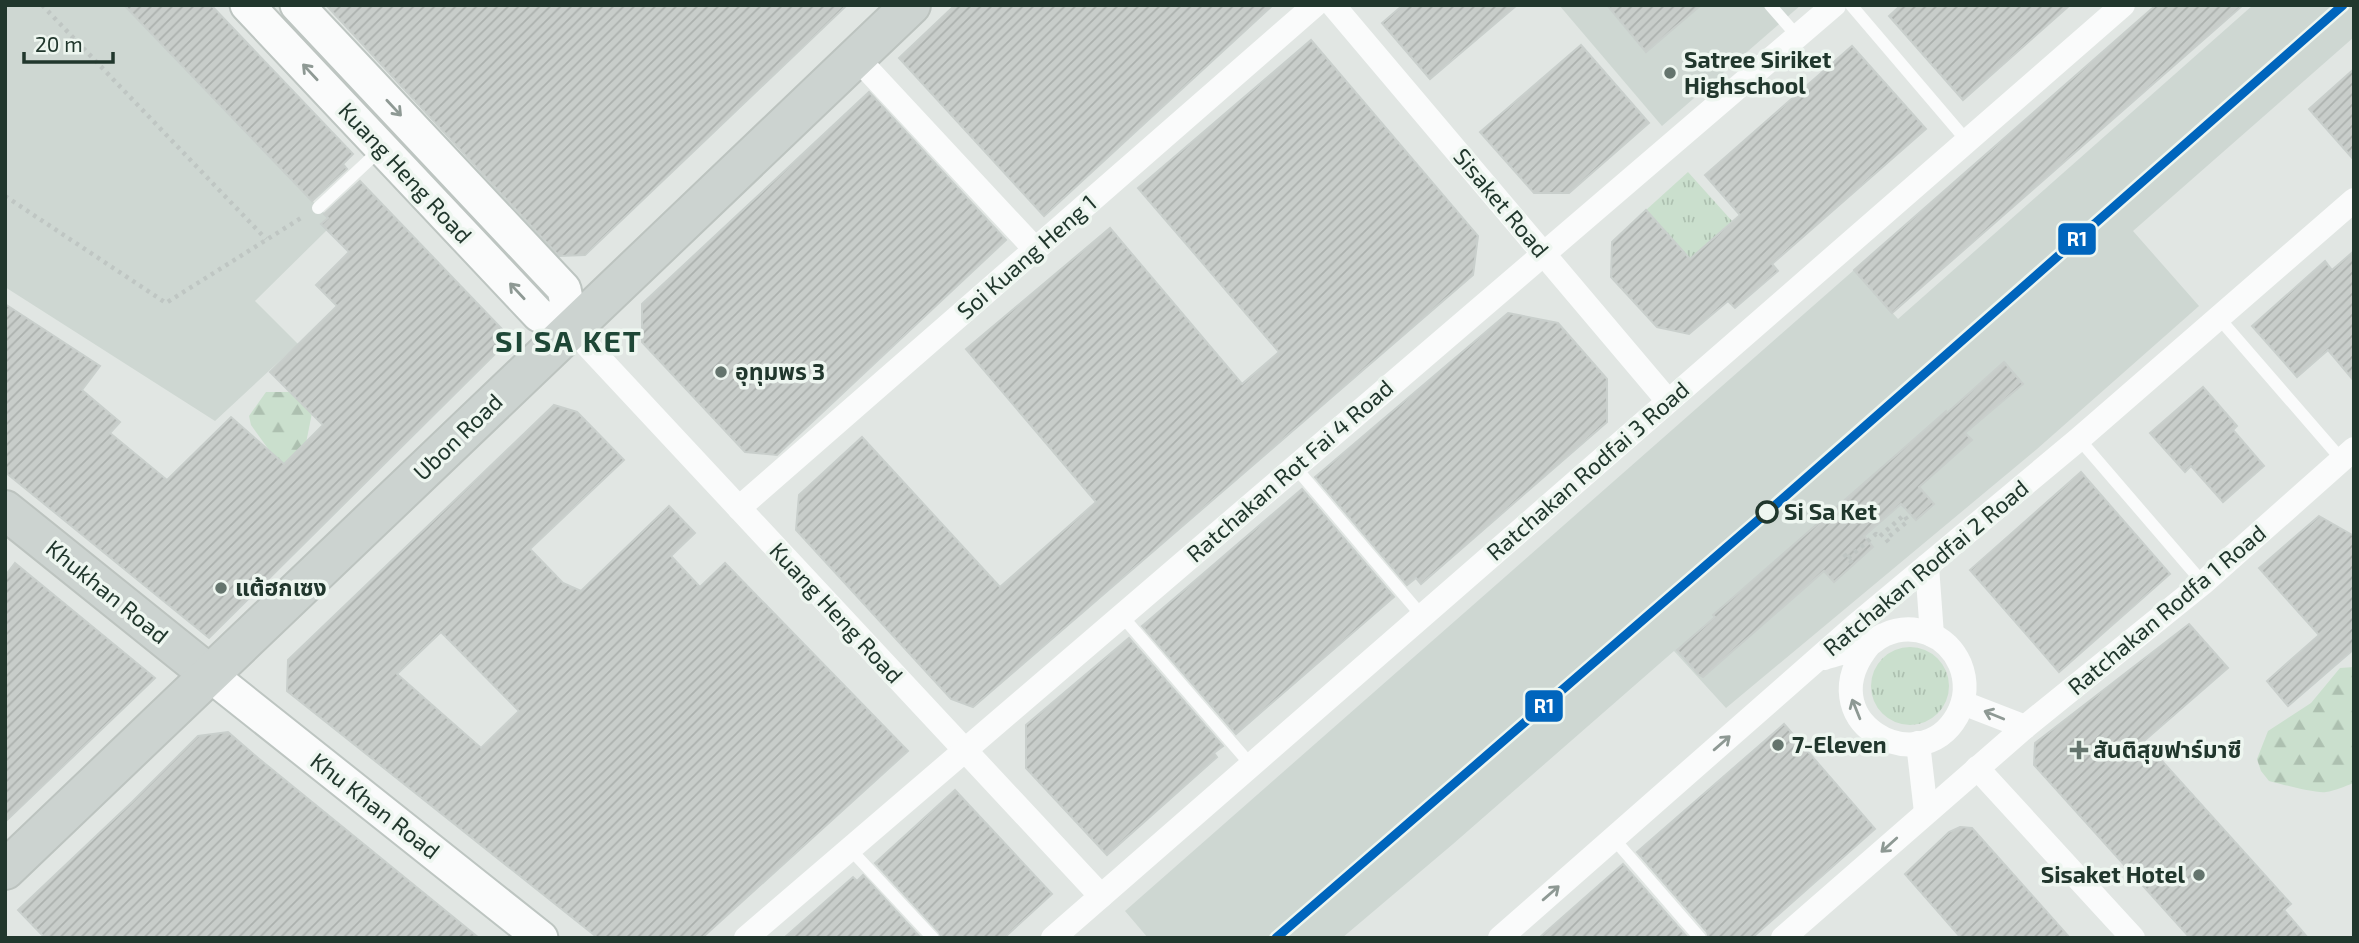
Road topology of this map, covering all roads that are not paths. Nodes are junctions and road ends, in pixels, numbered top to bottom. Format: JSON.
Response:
{"nodes":[{"id":1,"x":247,"y":5,"type":"edge"},
{"id":2,"x":297,"y":5,"type":"edge"},
{"id":3,"x":911,"y":5,"type":"edge"},
{"id":4,"x":1315,"y":5,"type":"edge"},
{"id":5,"x":1333,"y":5,"type":"edge"},
{"id":6,"x":1770,"y":5,"type":"edge"},
{"id":7,"x":1834,"y":5,"type":"edge"},
{"id":8,"x":1851,"y":5,"type":"edge"},
{"id":9,"x":2123,"y":5,"type":"edge"},
{"id":10,"x":1798,"y":37,"type":"junction"},
{"id":11,"x":856,"y":58,"type":"junction"},
{"id":12,"x":1967,"y":141,"type":"junction"},
{"id":13,"x":382,"y":148,"type":"junction"},
{"id":14,"x":2354,"y":200,"type":"edge"},
{"id":15,"x":318,"y":208,"type":"road end"},
{"id":16,"x":1035,"y":249,"type":"junction"},
{"id":17,"x":1544,"y":254,"type":"junction"},
{"id":18,"x":2218,"y":317,"type":"junction"},
{"id":19,"x":572,"y":329,"type":"junction"},
{"id":20,"x":1668,"y":401,"type":"junction"},
{"id":21,"x":2079,"y":439,"type":"junction"},
{"id":22,"x":2350,"y":463,"type":"edge"},
{"id":23,"x":1295,"y":467,"type":"junction"},
{"id":24,"x":739,"y":508,"type":"junction"},
{"id":25,"x":5,"y":510,"type":"edge"},
{"id":26,"x":1927,"y":566,"type":"junction"},
{"id":27,"x":2203,"y":583,"type":"junction"},
{"id":28,"x":1122,"y":616,"type":"junction"},
{"id":29,"x":1423,"y":616,"type":"junction"},
{"id":30,"x":1863,"y":635,"type":"junction"},
{"id":31,"x":1932,"y":635,"type":"junction"},
{"id":32,"x":209,"y":674,"type":"junction"},
{"id":33,"x":1963,"y":703,"type":"junction"},
{"id":34,"x":2025,"y":727,"type":"junction"},
{"id":35,"x":1918,"y":743,"type":"junction"},
{"id":36,"x":965,"y":750,"type":"junction"},
{"id":37,"x":1251,"y":765,"type":"junction"},
{"id":38,"x":1977,"y":768,"type":"junction"},
{"id":39,"x":1926,"y":812,"type":"junction"},
{"id":40,"x":1613,"y":838,"type":"junction"},
{"id":41,"x":850,"y":849,"type":"junction"},
{"id":42,"x":5,"y":870,"type":"edge"},
{"id":43,"x":1101,"y":896,"type":"junction"},
{"id":44,"x":541,"y":938,"type":"edge"},
{"id":45,"x":746,"y":938,"type":"edge"},
{"id":46,"x":933,"y":938,"type":"edge"},
{"id":47,"x":1053,"y":938,"type":"edge"},
{"id":48,"x":1500,"y":938,"type":"edge"},
{"id":49,"x":1700,"y":938,"type":"edge"},
{"id":50,"x":1783,"y":938,"type":"edge"},
{"id":51,"x":2133,"y":938,"type":"edge"}],
"edges":[{"from":13,"to":1,"type":"street","name":"Kuang Heng Road","one_way":true},
{"from":2,"to":19,"type":"street","name":"Kuang Heng Road","one_way":true},
{"from":3,"to":11,"type":"main road","name":"Ubon Road"},
{"from":4,"to":16,"type":"street","name":"Soi Kuang Heng 1"},
{"from":5,"to":17,"type":"street","name":"Sisaket Road"},
{"from":6,"to":10,"type":"lane"},
{"from":7,"to":10,"type":"street","name":"Ratchakan Rot Fai 4 Road"},
{"from":8,"to":12,"type":"lane"},
{"from":9,"to":12,"type":"street","name":"Ratchakan Rodfai 3 Road"},
{"from":10,"to":17,"type":"street","name":"Ratchakan Rot Fai 4 Road"},
{"from":11,"to":16,"type":"street"},
{"from":11,"to":19,"type":"main road","name":"Ubon Road"},
{"from":12,"to":20,"type":"street","name":"Ratchakan Rodfai 3 Road"},
{"from":13,"to":15,"type":"lane"},
{"from":19,"to":13,"type":"street","name":"Kuang Heng Road","one_way":true},
{"from":14,"to":18,"type":"street","name":"Ratchakan Rodfai 2 Road"},
{"from":16,"to":24,"type":"street","name":"Soi Kuang Heng 1"},
{"from":17,"to":20,"type":"street","name":"Sisaket Road"},
{"from":17,"to":23,"type":"street","name":"Ratchakan Rot Fai 4 Road"},
{"from":18,"to":21,"type":"street","name":"Ratchakan Rodfai 2 Road"},
{"from":18,"to":22,"type":"lane"},
{"from":19,"to":24,"type":"street","name":"Kuang Heng Road"},
{"from":19,"to":32,"type":"main road","name":"Ubon Road"},
{"from":20,"to":29,"type":"street","name":"Ratchakan Rodfai 3 Road"},
{"from":21,"to":26,"type":"street","name":"Ratchakan Rodfai 2 Road"},
{"from":21,"to":27,"type":"lane"},
{"from":22,"to":27,"type":"street","name":"Ratchakan Rodfa 1 Road"},
{"from":23,"to":28,"type":"street","name":"Ratchakan Rot Fai 4 Road"},
{"from":23,"to":29,"type":"lane"},
{"from":24,"to":36,"type":"street","name":"Kuang Heng Road"},
{"from":25,"to":32,"type":"main road","name":"Khukhan Road"},
{"from":26,"to":30,"type":"street","name":"Ratchakan Rodfai 2 Road"},
{"from":26,"to":31,"type":"street"},
{"from":27,"to":34,"type":"street","name":"Ratchakan Rodfa 1 Road"},
{"from":28,"to":36,"type":"street","name":"Ratchakan Rot Fai 4 Road"},
{"from":28,"to":37,"type":"lane"},
{"from":29,"to":37,"type":"street","name":"Ratchakan Rodfai 3 Road"},
{"from":30,"to":31,"type":"street"},
{"from":35,"to":30,"type":"street","one_way":true},
{"from":40,"to":30,"type":"street","name":"Ratchakan Rodfai 2 Road","one_way":true},
{"from":31,"to":33,"type":"street"},
{"from":32,"to":42,"type":"main road","name":"Ubon Road"},
{"from":32,"to":44,"type":"street","name":"Khu Khan Road"},
{"from":34,"to":33,"type":"street","one_way":true},
{"from":33,"to":35,"type":"street"},
{"from":34,"to":38,"type":"street","name":"Ratchakan Rodfa 1 Road"},
{"from":35,"to":39,"type":"street"},
{"from":36,"to":41,"type":"street","name":"Ratchakan Rot Fai 4 Road"},
{"from":36,"to":43,"type":"street","name":"Kuang Heng Road"},
{"from":37,"to":43,"type":"street","name":"Ratchakan Rodfai 3 Road"},
{"from":38,"to":39,"type":"street","name":"Ratchakan Rodfa 1 Road"},
{"from":38,"to":51,"type":"street"},
{"from":39,"to":50,"type":"street","name":"Ratchakan Rodfa 1 Road","one_way":true},
{"from":48,"to":40,"type":"street","name":"Ratchakan Rodfai 2 Road","one_way":true},
{"from":40,"to":49,"type":"lane"},
{"from":41,"to":45,"type":"street","name":"Ratchakan Rot Fai 4 Road"},
{"from":41,"to":46,"type":"lane"},
{"from":43,"to":47,"type":"street","name":"Ratchakan Rodfai 3 Road"}]}
